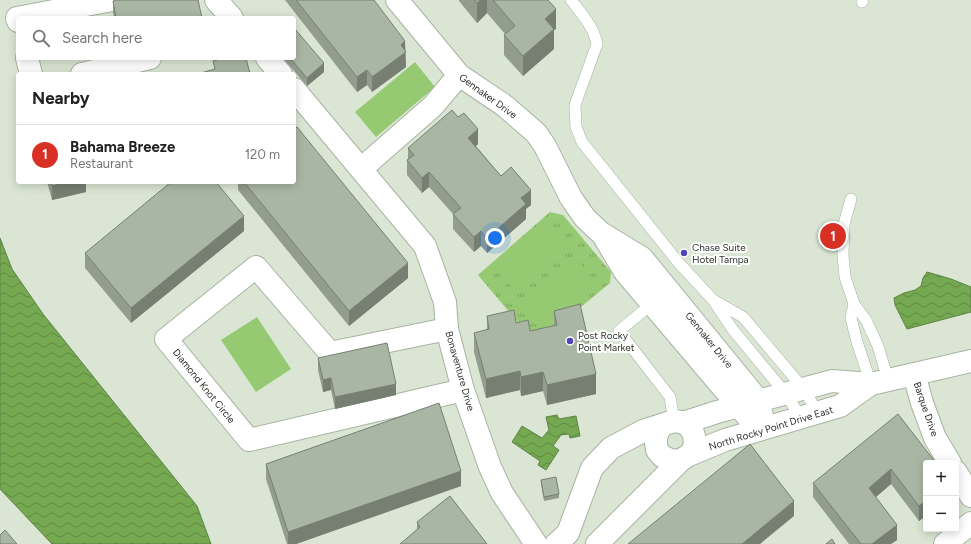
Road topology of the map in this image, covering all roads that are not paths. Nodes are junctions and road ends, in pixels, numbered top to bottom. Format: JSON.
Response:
{"nodes":[{"id":1,"x":112,"y":0,"type":"edge"},
{"id":2,"x":216,"y":0,"type":"edge"},
{"id":3,"x":397,"y":0,"type":"edge"},
{"id":4,"x":571,"y":0,"type":"edge"},
{"id":5,"x":37,"y":16,"type":"edge"},
{"id":6,"x":230,"y":16,"type":"edge"},
{"id":7,"x":28,"y":60,"type":"edge"},
{"id":8,"x":142,"y":60,"type":"edge"},
{"id":9,"x":269,"y":60,"type":"edge"},
{"id":10,"x":30,"y":72,"type":"edge"},
{"id":11,"x":90,"y":72,"type":"edge"},
{"id":12,"x":279,"y":72,"type":"edge"},
{"id":13,"x":458,"y":75,"type":"junction"},
{"id":14,"x":296,"y":91,"type":"edge"},
{"id":15,"x":361,"y":169,"type":"junction"},
{"id":16,"x":851,"y":199,"type":"dead end"},
{"id":17,"x":601,"y":233,"type":"junction"},
{"id":18,"x":668,"y":290,"type":"junction"},
{"id":19,"x":713,"y":300,"type":"junction"},
{"id":20,"x":652,"y":304,"type":"junction"},
{"id":21,"x":854,"y":304,"type":"junction"},
{"id":22,"x":447,"y":329,"type":"junction"},
{"id":23,"x":971,"y":361,"type":"edge"},
{"id":24,"x":914,"y":374,"type":"junction"},
{"id":25,"x":879,"y":382,"type":"junction"},
{"id":26,"x":463,"y":390,"type":"junction"},
{"id":27,"x":795,"y":391,"type":"junction"},
{"id":28,"x":748,"y":403,"type":"junction"},
{"id":29,"x":810,"y":415,"type":"junction"},
{"id":30,"x":673,"y":423,"type":"junction"},
{"id":31,"x":762,"y":429,"type":"junction"},
{"id":32,"x":685,"y":458,"type":"junction"},
{"id":33,"x":948,"y":460,"type":"edge"},
{"id":34,"x":959,"y":477,"type":"edge"},
{"id":35,"x":971,"y":496,"type":"edge"},
{"id":36,"x":971,"y":523,"type":"edge"},
{"id":37,"x":536,"y":544,"type":"edge"},
{"id":38,"x":556,"y":544,"type":"edge"},
{"id":39,"x":597,"y":544,"type":"edge"},
{"id":40,"x":944,"y":544,"type":"edge"}],
"edges":[{"from":1,"to":5,"type":"street"},
{"from":2,"to":6,"type":"street"},
{"from":3,"to":13,"type":"street","name":"Gennaker Drive"},
{"from":4,"to":19,"type":"lane"},
{"from":7,"to":10,"type":"street"},
{"from":8,"to":11,"type":"street"},
{"from":9,"to":12,"type":"street"},
{"from":13,"to":15,"type":"street"},
{"from":13,"to":17,"type":"street","name":"Gennaker Drive"},
{"from":14,"to":15,"type":"street","name":"Bonaventure Drive"},
{"from":15,"to":22,"type":"street","name":"Bonaventure Drive"},
{"from":16,"to":21,"type":"lane"},
{"from":17,"to":18,"type":"street","name":"Gennaker Drive"},
{"from":17,"to":20,"type":"street","name":"Gennaker Drive"},
{"from":18,"to":20,"type":"lane"},
{"from":18,"to":28,"type":"street","name":"Gennaker Drive"},
{"from":19,"to":27,"type":"lane"},
{"from":19,"to":27,"type":"lane"},
{"from":20,"to":28,"type":"street","name":"Gennaker Drive"},
{"from":20,"to":30,"type":"lane"},
{"from":21,"to":25,"type":"lane"},
{"from":21,"to":25,"type":"lane"},
{"from":22,"to":26,"type":"street","name":"Bonaventure Drive"},
{"from":22,"to":26,"type":"street","name":"Diamond Knot Circle"},
{"from":23,"to":24,"type":"street","name":"North Rocky Point Drive East"},
{"from":24,"to":25,"type":"street","name":"North Rocky Point Drive East"},
{"from":24,"to":33,"type":"street","name":"Barque Drive"},
{"from":25,"to":27,"type":"street","name":"North Rocky Point Drive East"},
{"from":25,"to":29,"type":"street","name":"North Rocky Point Drive East"},
{"from":26,"to":37,"type":"street","name":"Bonaventure Drive"},
{"from":27,"to":28,"type":"street","name":"North Rocky Point Drive East"},
{"from":27,"to":29,"type":"lane"},
{"from":27,"to":29,"type":"lane"},
{"from":28,"to":30,"type":"street","name":"North Rocky Point Drive East"},
{"from":28,"to":31,"type":"street","name":"Gennaker Drive"},
{"from":29,"to":31,"type":"street","name":"North Rocky Point Drive East"},
{"from":30,"to":32,"type":"street","name":"North Rocky Point Drive East"},
{"from":30,"to":32,"type":"street"},
{"from":30,"to":38,"type":"street","name":"North Rocky Point Drive East"},
{"from":31,"to":32,"type":"street","name":"North Rocky Point Drive East"},
{"from":32,"to":39,"type":"street","name":"North Rocky Point Drive East"},
{"from":34,"to":35,"type":"street"},
{"from":36,"to":40,"type":"street"}]}
